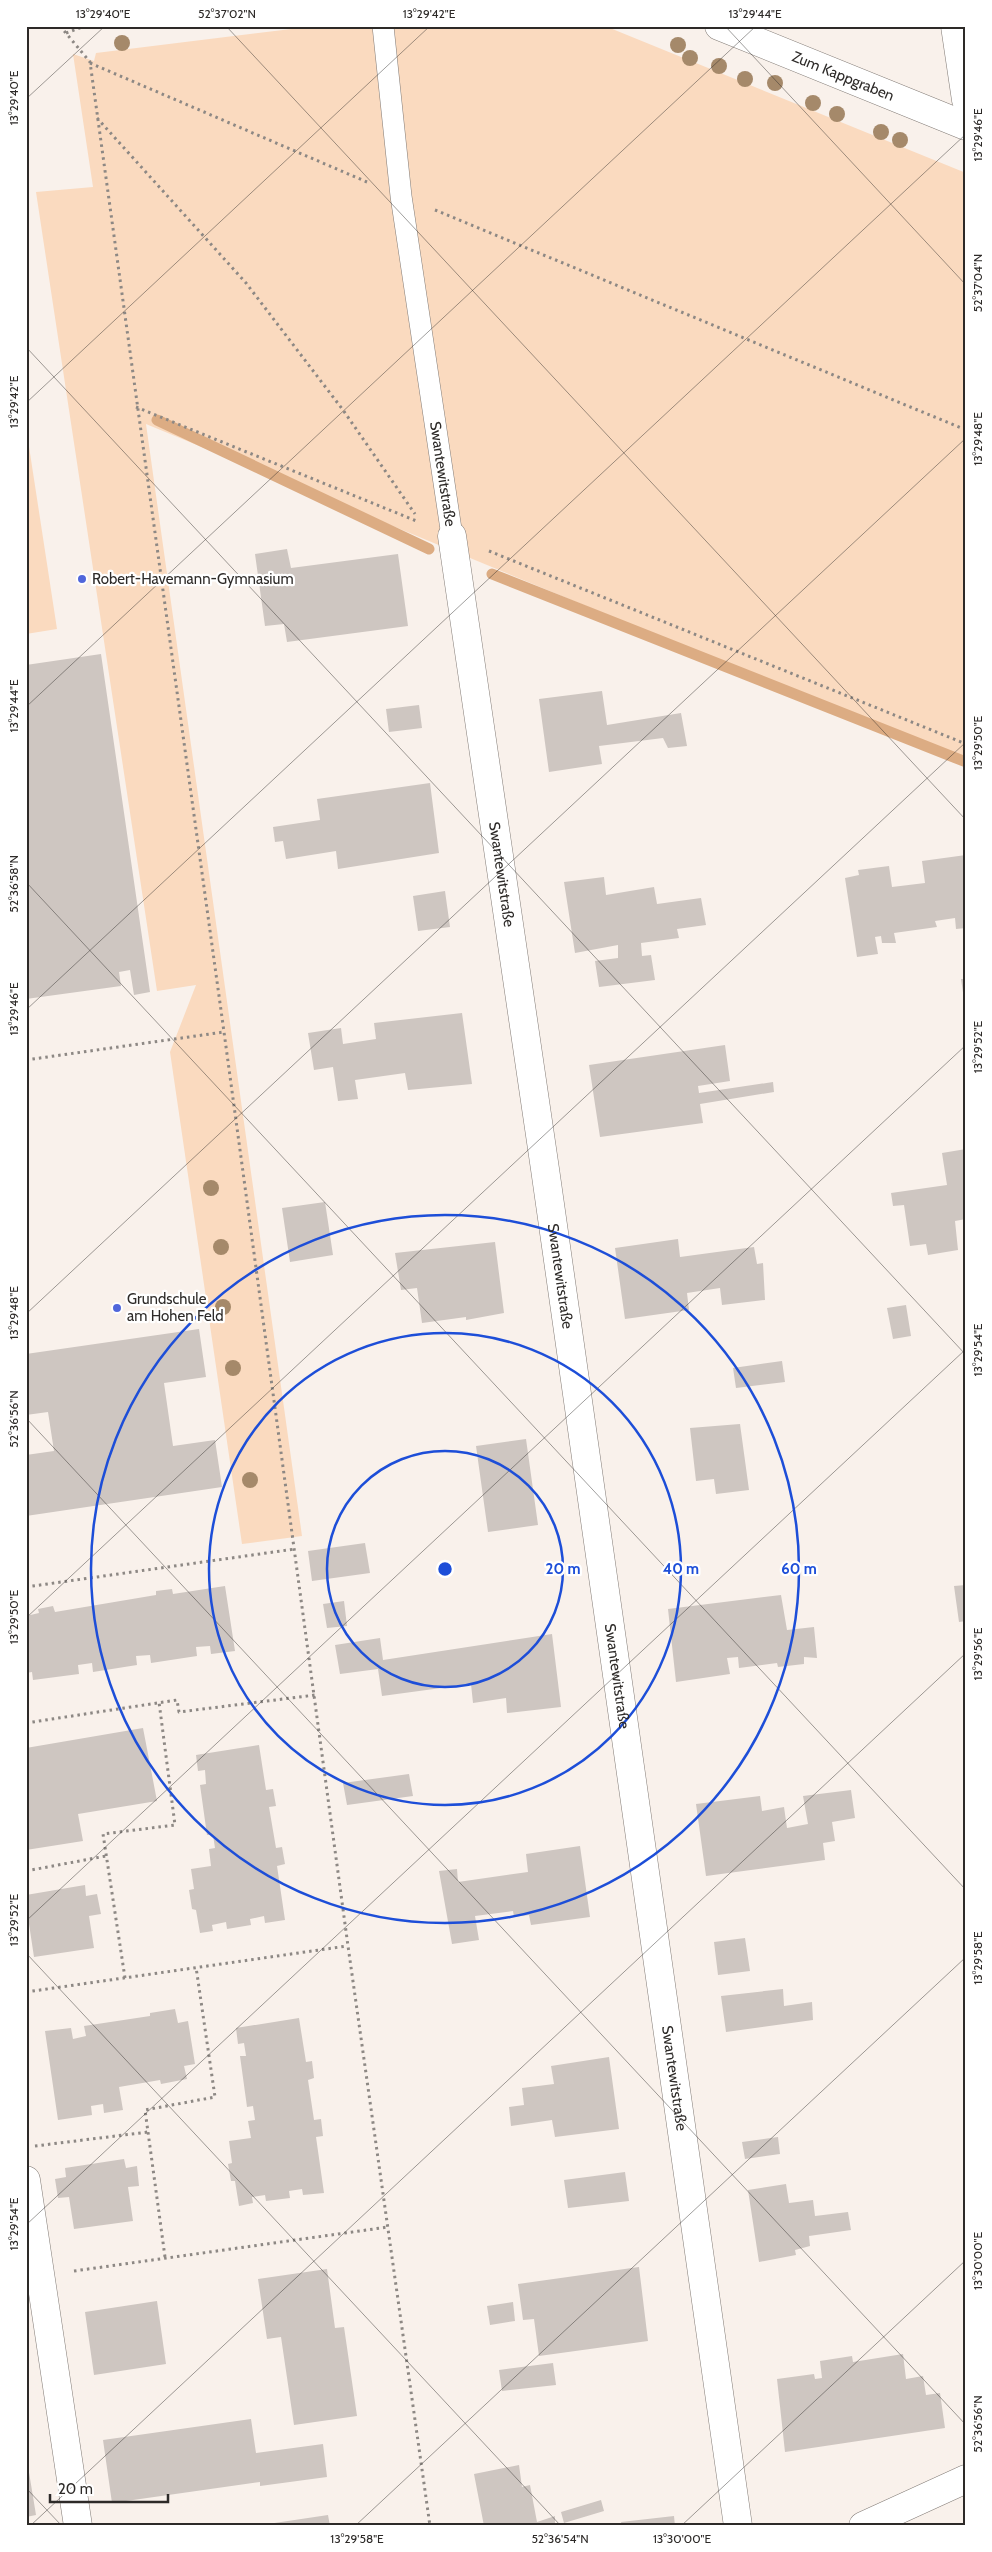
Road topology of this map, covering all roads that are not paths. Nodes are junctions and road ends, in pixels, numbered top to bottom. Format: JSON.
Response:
{"nodes":[{"id":1,"x":383,"y":26,"type":"edge"},
{"id":2,"x":719,"y":26,"type":"edge"},
{"id":3,"x":955,"y":26,"type":"edge"},
{"id":4,"x":966,"y":100,"type":"edge"},
{"id":5,"x":966,"y":126,"type":"edge"},
{"id":6,"x":452,"y":536,"type":"joint"},
{"id":7,"x":26,"y":2180,"type":"edge"},
{"id":8,"x":966,"y":2479,"type":"edge"},
{"id":9,"x":78,"y":2526,"type":"edge"},
{"id":10,"x":738,"y":2526,"type":"edge"},
{"id":11,"x":863,"y":2526,"type":"edge"}],
"edges":[{"from":1,"to":6,"type":"lane","name":"Swantewitstraße"},
{"from":2,"to":5,"type":"street","name":"Zum Kappgraben"},
{"from":3,"to":4,"type":"street"},
{"from":6,"to":10,"type":"street","name":"Swantewitstraße"},
{"from":7,"to":9,"type":"street"},
{"from":8,"to":11,"type":"street"}]}
